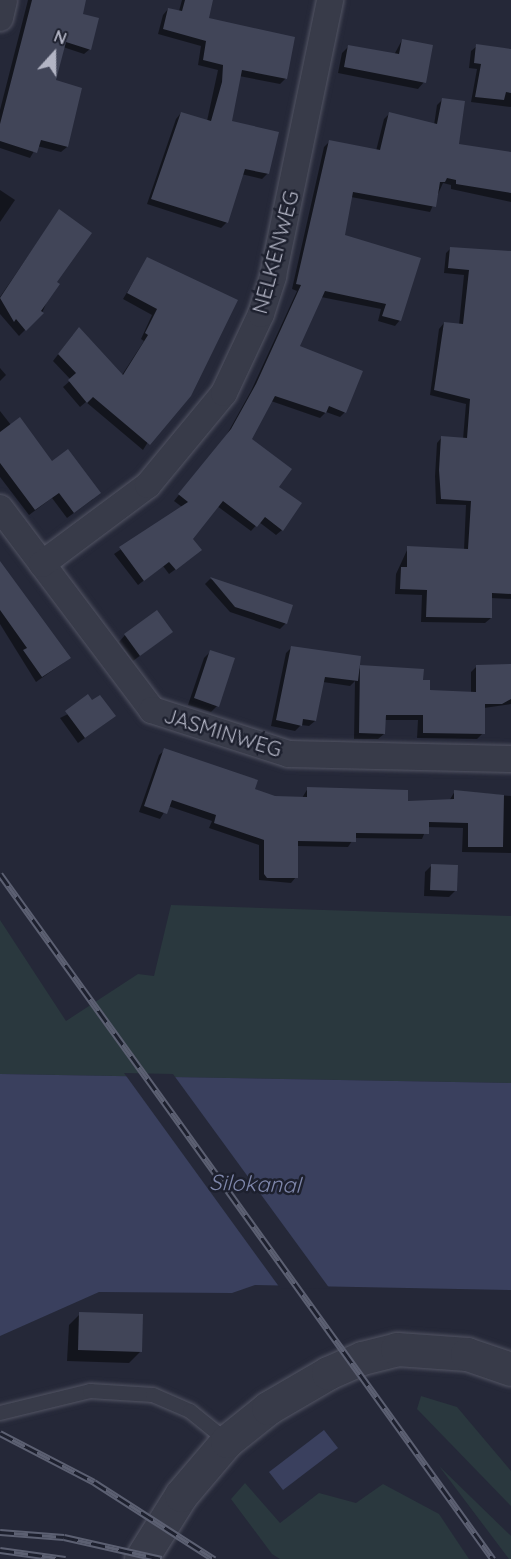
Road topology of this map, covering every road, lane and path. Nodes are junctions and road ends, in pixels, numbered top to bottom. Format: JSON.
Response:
{"nodes":[{"id":1,"x":4,"y":0,"type":"edge"},
{"id":2,"x":330,"y":0,"type":"edge"},
{"id":3,"x":0,"y":18,"type":"edge"},
{"id":4,"x":0,"y":508,"type":"edge"},
{"id":5,"x":42,"y":564,"type":"junction"},
{"id":6,"x":511,"y":759,"type":"edge"},
{"id":7,"x":511,"y":1369,"type":"edge"},
{"id":8,"x":0,"y":1413,"type":"edge"},
{"id":9,"x":227,"y":1441,"type":"junction"},
{"id":10,"x":141,"y":1559,"type":"edge"}],
"edges":[{"from":1,"to":3,"type":"street"},
{"from":2,"to":5,"type":"street","name":"NELKENWEG"},
{"from":4,"to":5,"type":"street","name":"JASMINWEG"},
{"from":5,"to":6,"type":"street","name":"JASMINWEG"},
{"from":7,"to":9,"type":"street"},
{"from":8,"to":9,"type":"lane"},
{"from":9,"to":10,"type":"street"}]}
